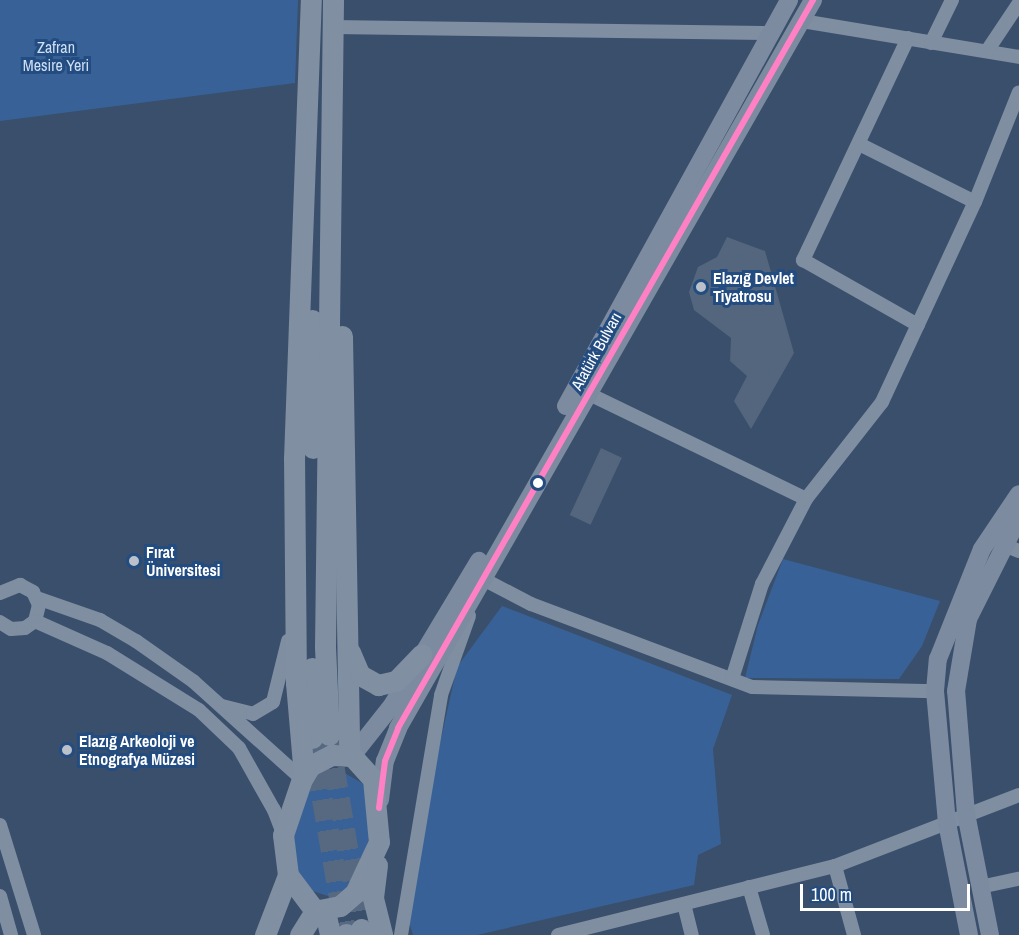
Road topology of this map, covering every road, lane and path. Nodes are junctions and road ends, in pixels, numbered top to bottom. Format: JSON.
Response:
{"nodes":[{"id":1,"x":311,"y":0,"type":"edge"},
{"id":2,"x":333,"y":0,"type":"edge"},
{"id":3,"x":789,"y":0,"type":"edge"},
{"id":4,"x":813,"y":0,"type":"edge"},
{"id":5,"x":952,"y":0,"type":"edge"},
{"id":6,"x":1019,"y":3,"type":"edge"},
{"id":7,"x":802,"y":21,"type":"junction"},
{"id":8,"x":333,"y":27,"type":"junction"},
{"id":9,"x":772,"y":33,"type":"junction"},
{"id":10,"x":309,"y":34,"type":"junction"},
{"id":11,"x":908,"y":38,"type":"junction"},
{"id":12,"x":931,"y":43,"type":"junction"},
{"id":13,"x":987,"y":51,"type":"junction"},
{"id":14,"x":1019,"y":57,"type":"edge"},
{"id":15,"x":1019,"y":92,"type":"edge"},
{"id":16,"x":861,"y":145,"type":"junction"},
{"id":17,"x":975,"y":202,"type":"junction"},
{"id":18,"x":918,"y":325,"type":"junction"},
{"id":19,"x":587,"y":393,"type":"junction"},
{"id":20,"x":1019,"y":494,"type":"edge"},
{"id":21,"x":806,"y":499,"type":"junction"},
{"id":22,"x":1019,"y":517,"type":"edge"},
{"id":23,"x":1011,"y":548,"type":"edge"},
{"id":24,"x":483,"y":579,"type":"junction"},
{"id":25,"x":4,"y":587,"type":"edge"},
{"id":26,"x":296,"y":595,"type":"junction"},
{"id":27,"x":37,"y":598,"type":"junction"},
{"id":28,"x":35,"y":621,"type":"junction"},
{"id":29,"x":4,"y":629,"type":"edge"},
{"id":30,"x":348,"y":648,"type":"junction"},
{"id":31,"x":422,"y":654,"type":"junction"},
{"id":32,"x":732,"y":679,"type":"junction"},
{"id":33,"x":935,"y":691,"type":"junction"},
{"id":34,"x":218,"y":705,"type":"junction"},
{"id":35,"x":351,"y":756,"type":"junction"},
{"id":36,"x":303,"y":778,"type":"junction"},
{"id":37,"x":1016,"y":793,"type":"edge"},
{"id":38,"x":380,"y":808,"type":"junction"},
{"id":39,"x":966,"y":814,"type":"junction"},
{"id":40,"x":947,"y":823,"type":"junction"},
{"id":41,"x":0,"y":825,"type":"edge"},
{"id":42,"x":283,"y":835,"type":"junction"},
{"id":43,"x":380,"y":842,"type":"junction"},
{"id":44,"x":835,"y":866,"type":"junction"},
{"id":45,"x":288,"y":874,"type":"junction"},
{"id":46,"x":1019,"y":879,"type":"edge"},
{"id":47,"x":749,"y":887,"type":"junction"},
{"id":48,"x":980,"y":887,"type":"junction"},
{"id":49,"x":0,"y":896,"type":"edge"},
{"id":50,"x":684,"y":904,"type":"junction"},
{"id":51,"x":320,"y":911,"type":"junction"},
{"id":52,"x":350,"y":934,"type":"edge"},
{"id":53,"x":10,"y":935,"type":"edge"},
{"id":54,"x":34,"y":935,"type":"edge"},
{"id":55,"x":265,"y":935,"type":"edge"},
{"id":56,"x":300,"y":935,"type":"edge"},
{"id":57,"x":382,"y":935,"type":"edge"},
{"id":58,"x":401,"y":935,"type":"edge"},
{"id":59,"x":558,"y":935,"type":"edge"},
{"id":60,"x":692,"y":935,"type":"edge"},
{"id":61,"x":763,"y":935,"type":"edge"},
{"id":62,"x":854,"y":935,"type":"edge"},
{"id":63,"x":969,"y":935,"type":"edge"},
{"id":64,"x":990,"y":935,"type":"edge"}],
"edges":[{"from":1,"to":10,"type":"highway"},
{"from":2,"to":8,"type":"highway"},
{"from":3,"to":9,"type":"main road","name":"Atatürk Bulvarı"},
{"from":4,"to":7,"type":"main road","name":"Atatürk Bulvarı"},
{"from":5,"to":12,"type":"street"},
{"from":6,"to":13,"type":"street"},
{"from":7,"to":11,"type":"street"},
{"from":7,"to":19,"type":"main road","name":"Atatürk Bulvarı"},
{"from":8,"to":9,"type":"street"},
{"from":8,"to":10,"type":"highway"},
{"from":8,"to":30,"type":"highway"},
{"from":9,"to":31,"type":"main road","name":"Atatürk Bulvarı"},
{"from":10,"to":26,"type":"highway"},
{"from":11,"to":12,"type":"street"},
{"from":11,"to":16,"type":"street"},
{"from":12,"to":13,"type":"street"},
{"from":13,"to":14,"type":"street"},
{"from":15,"to":17,"type":"street"},
{"from":16,"to":17,"type":"street"},
{"from":16,"to":18,"type":"street"},
{"from":17,"to":18,"type":"street"},
{"from":18,"to":21,"type":"street"},
{"from":19,"to":21,"type":"street"},
{"from":19,"to":24,"type":"main road","name":"Atatürk Bulvarı"},
{"from":20,"to":33,"type":"main road"},
{"from":21,"to":32,"type":"street"},
{"from":22,"to":23,"type":"main road"},
{"from":23,"to":39,"type":"main road"},
{"from":24,"to":32,"type":"street"},
{"from":24,"to":38,"type":"main road","name":"Atatürk Bulvarı"},
{"from":24,"to":58,"type":"street"},
{"from":25,"to":27,"type":"street"},
{"from":26,"to":34,"type":"street"},
{"from":26,"to":36,"type":"highway"},
{"from":27,"to":28,"type":"street"},
{"from":27,"to":34,"type":"street"},
{"from":28,"to":29,"type":"street"},
{"from":28,"to":42,"type":"street"},
{"from":30,"to":31,"type":"highway"},
{"from":30,"to":35,"type":"highway"},
{"from":31,"to":35,"type":"main road","name":"Atatürk Bulvarı"},
{"from":32,"to":33,"type":"street"},
{"from":33,"to":40,"type":"main road"},
{"from":34,"to":36,"type":"street"},
{"from":35,"to":36,"type":"highway"},
{"from":35,"to":38,"type":"highway"},
{"from":36,"to":42,"type":"highway"},
{"from":37,"to":39,"type":"street"},
{"from":38,"to":43,"type":"highway"},
{"from":39,"to":40,"type":"street"},
{"from":39,"to":48,"type":"main road"},
{"from":40,"to":44,"type":"street"},
{"from":40,"to":63,"type":"main road"},
{"from":41,"to":54,"type":"street"},
{"from":42,"to":45,"type":"highway"},
{"from":43,"to":51,"type":"highway"},
{"from":43,"to":57,"type":"highway"},
{"from":44,"to":47,"type":"street"},
{"from":44,"to":62,"type":"street"},
{"from":45,"to":51,"type":"highway"},
{"from":45,"to":55,"type":"highway"},
{"from":46,"to":48,"type":"street"},
{"from":47,"to":50,"type":"street"},
{"from":47,"to":61,"type":"street"},
{"from":48,"to":64,"type":"main road"},
{"from":49,"to":53,"type":"street"},
{"from":50,"to":59,"type":"street"},
{"from":50,"to":60,"type":"street"},
{"from":51,"to":52,"type":"highway"},
{"from":51,"to":56,"type":"highway"}]}
